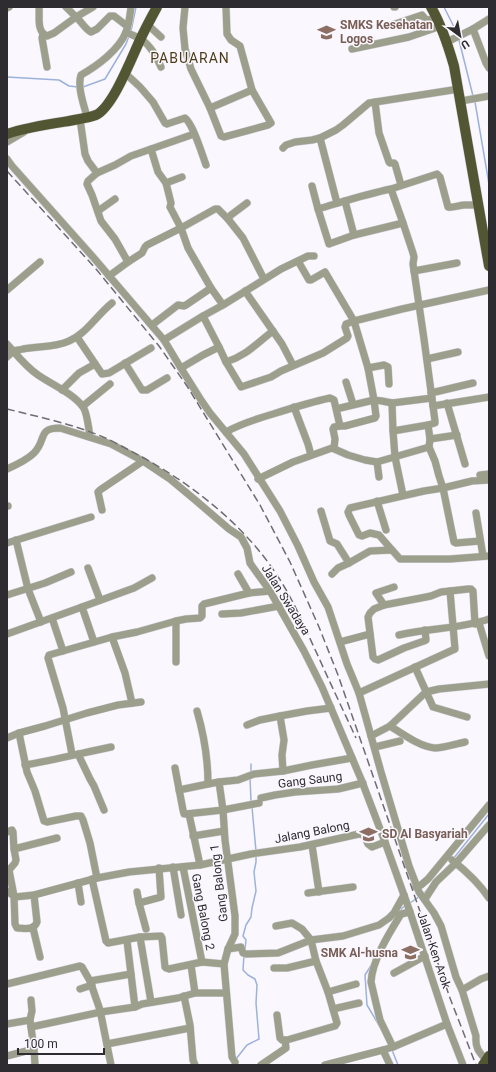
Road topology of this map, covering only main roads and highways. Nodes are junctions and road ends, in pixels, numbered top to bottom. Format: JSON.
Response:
{"nodes":[{"id":1,"x":157,"y":7,"type":"edge"},
{"id":2,"x":434,"y":12,"type":"edge"},
{"id":3,"x":7,"y":134,"type":"edge"},
{"id":4,"x":488,"y":253,"type":"edge"},
{"id":5,"x":489,"y":266,"type":"edge"}],
"edges":[{"from":1,"to":3,"type":"main road"},
{"from":2,"to":4,"type":"main road"},
{"from":4,"to":5,"type":"main road"}]}
